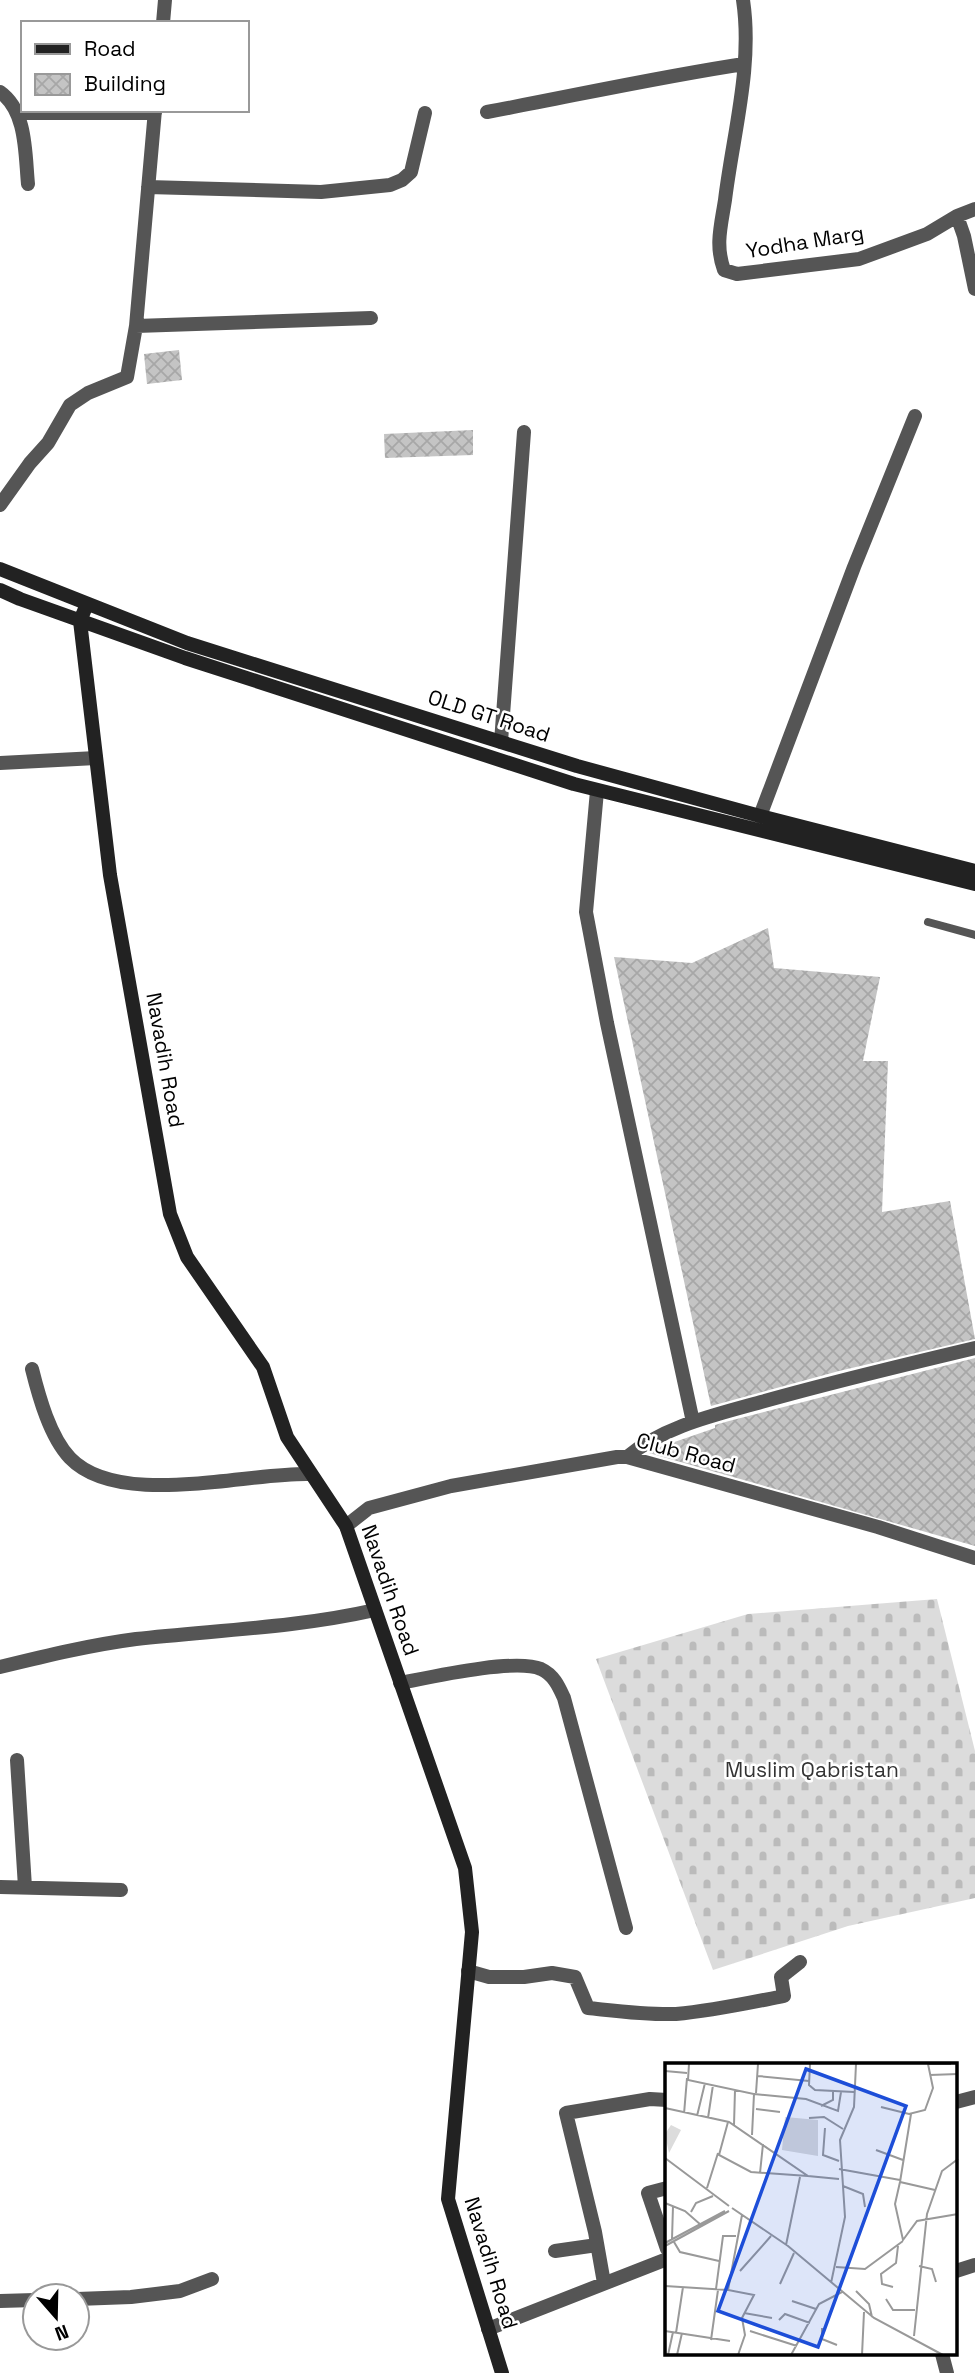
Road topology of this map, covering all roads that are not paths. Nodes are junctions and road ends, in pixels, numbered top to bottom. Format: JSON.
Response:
{"nodes":[{"id":1,"x":164,"y":0,"type":"edge"},
{"id":2,"x":743,"y":0,"type":"edge"},
{"id":3,"x":163,"y":21,"type":"edge"},
{"id":4,"x":744,"y":64,"type":"junction"},
{"id":5,"x":0,"y":92,"type":"edge"},
{"id":6,"x":155,"y":112,"type":"edge"},
{"id":7,"x":487,"y":112,"type":"dead end"},
{"id":8,"x":16,"y":113,"type":"junction"},
{"id":9,"x":425,"y":113,"type":"dead end"},
{"id":10,"x":28,"y":184,"type":"dead end"},
{"id":11,"x":148,"y":187,"type":"junction"},
{"id":12,"x":975,"y":209,"type":"edge"},
{"id":13,"x":957,"y":216,"type":"junction"},
{"id":14,"x":975,"y":289,"type":"edge"},
{"id":15,"x":371,"y":318,"type":"dead end"},
{"id":16,"x":136,"y":326,"type":"junction"},
{"id":17,"x":915,"y":416,"type":"dead end"},
{"id":18,"x":524,"y":432,"type":"dead end"},
{"id":19,"x":0,"y":505,"type":"edge"},
{"id":20,"x":0,"y":569,"type":"edge"},
{"id":21,"x":0,"y":590,"type":"edge"},
{"id":22,"x":87,"y":604,"type":"junction"},
{"id":23,"x":80,"y":621,"type":"junction"},
{"id":24,"x":501,"y":743,"type":"junction"},
{"id":25,"x":96,"y":758,"type":"junction"},
{"id":26,"x":0,"y":763,"type":"edge"},
{"id":27,"x":597,"y":790,"type":"junction"},
{"id":28,"x":760,"y":816,"type":"junction"},
{"id":29,"x":975,"y":871,"type":"edge"},
{"id":30,"x":975,"y":884,"type":"edge"},
{"id":31,"x":928,"y":922,"type":"dead end"},
{"id":32,"x":975,"y":935,"type":"edge"},
{"id":33,"x":975,"y":1348,"type":"edge"},
{"id":34,"x":32,"y":1369,"type":"dead end"},
{"id":35,"x":693,"y":1422,"type":"junction"},
{"id":36,"x":627,"y":1457,"type":"junction"},
{"id":37,"x":310,"y":1474,"type":"junction"},
{"id":38,"x":346,"y":1526,"type":"junction"},
{"id":39,"x":975,"y":1558,"type":"edge"},
{"id":40,"x":375,"y":1610,"type":"junction"},
{"id":41,"x":0,"y":1667,"type":"edge"},
{"id":42,"x":400,"y":1683,"type":"junction"},
{"id":43,"x":17,"y":1760,"type":"dead end"},
{"id":44,"x":0,"y":1887,"type":"edge"},
{"id":45,"x":25,"y":1887,"type":"junction"},
{"id":46,"x":121,"y":1890,"type":"dead end"},
{"id":47,"x":626,"y":1928,"type":"dead end"},
{"id":48,"x":800,"y":1962,"type":"dead end"},
{"id":49,"x":468,"y":1971,"type":"junction"},
{"id":50,"x":975,"y":2097,"type":"edge"},
{"id":51,"x":665,"y":2100,"type":"edge"},
{"id":52,"x":958,"y":2101,"type":"edge"},
{"id":53,"x":665,"y":2189,"type":"edge"},
{"id":54,"x":665,"y":2243,"type":"edge"},
{"id":55,"x":597,"y":2245,"type":"junction"},
{"id":56,"x":555,"y":2251,"type":"dead end"},
{"id":57,"x":665,"y":2260,"type":"edge"},
{"id":58,"x":975,"y":2265,"type":"edge"},
{"id":59,"x":958,"y":2271,"type":"edge"},
{"id":60,"x":212,"y":2279,"type":"dead end"},
{"id":61,"x":604,"y":2283,"type":"junction"},
{"id":62,"x":91,"y":2298,"type":"edge"},
{"id":63,"x":21,"y":2300,"type":"edge"},
{"id":64,"x":0,"y":2301,"type":"edge"},
{"id":65,"x":488,"y":2329,"type":"junction"},
{"id":66,"x":943,"y":2356,"type":"edge"},
{"id":67,"x":502,"y":2373,"type":"edge"},
{"id":68,"x":947,"y":2373,"type":"edge"}],
"edges":[{"from":1,"to":3,"type":"street"},
{"from":2,"to":4,"type":"street","name":"Yodha Marg"},
{"from":4,"to":7,"type":"street"},
{"from":4,"to":13,"type":"street","name":"Yodha Marg"},
{"from":5,"to":8,"type":"street"},
{"from":6,"to":8,"type":"street"},
{"from":6,"to":11,"type":"street"},
{"from":8,"to":10,"type":"street"},
{"from":9,"to":11,"type":"street"},
{"from":11,"to":16,"type":"street"},
{"from":12,"to":13,"type":"street"},
{"from":13,"to":14,"type":"street"},
{"from":15,"to":16,"type":"street"},
{"from":16,"to":19,"type":"street"},
{"from":17,"to":28,"type":"street"},
{"from":18,"to":24,"type":"street"},
{"from":20,"to":22,"type":"main road","name":"OLD GT Road"},
{"from":21,"to":23,"type":"main road","name":"OLD GT Road"},
{"from":22,"to":23,"type":"main road","name":"Navadih Road"},
{"from":22,"to":24,"type":"main road","name":"OLD GT Road"},
{"from":23,"to":25,"type":"main road","name":"Navadih Road"},
{"from":23,"to":27,"type":"main road","name":"OLD GT Road"},
{"from":24,"to":28,"type":"main road","name":"OLD GT Road"},
{"from":25,"to":26,"type":"street"},
{"from":25,"to":37,"type":"main road","name":"Navadih Road"},
{"from":27,"to":30,"type":"main road","name":"OLD GT Road"},
{"from":27,"to":35,"type":"street"},
{"from":28,"to":29,"type":"main road","name":"OLD GT Road"},
{"from":31,"to":32,"type":"lane"},
{"from":33,"to":35,"type":"street"},
{"from":34,"to":37,"type":"street"},
{"from":35,"to":36,"type":"street"},
{"from":36,"to":38,"type":"street","name":"Club Road"},
{"from":36,"to":39,"type":"street","name":"Club Road"},
{"from":37,"to":38,"type":"main road","name":"Navadih Road"},
{"from":38,"to":40,"type":"main road","name":"Navadih Road"},
{"from":40,"to":41,"type":"street"},
{"from":40,"to":42,"type":"main road","name":"Navadih Road"},
{"from":42,"to":47,"type":"street"},
{"from":42,"to":49,"type":"main road","name":"Navadih Road"},
{"from":43,"to":45,"type":"street"},
{"from":44,"to":45,"type":"street"},
{"from":45,"to":46,"type":"street"},
{"from":48,"to":49,"type":"street"},
{"from":49,"to":65,"type":"main road","name":"Navadih Road"},
{"from":50,"to":52,"type":"street"},
{"from":51,"to":55,"type":"street"},
{"from":53,"to":54,"type":"street"},
{"from":55,"to":56,"type":"street"},
{"from":55,"to":61,"type":"street"},
{"from":57,"to":61,"type":"street"},
{"from":58,"to":59,"type":"street"},
{"from":60,"to":62,"type":"street"},
{"from":61,"to":65,"type":"street"},
{"from":63,"to":64,"type":"street"},
{"from":65,"to":67,"type":"main road","name":"Navadih Road"},
{"from":66,"to":68,"type":"street"}]}
